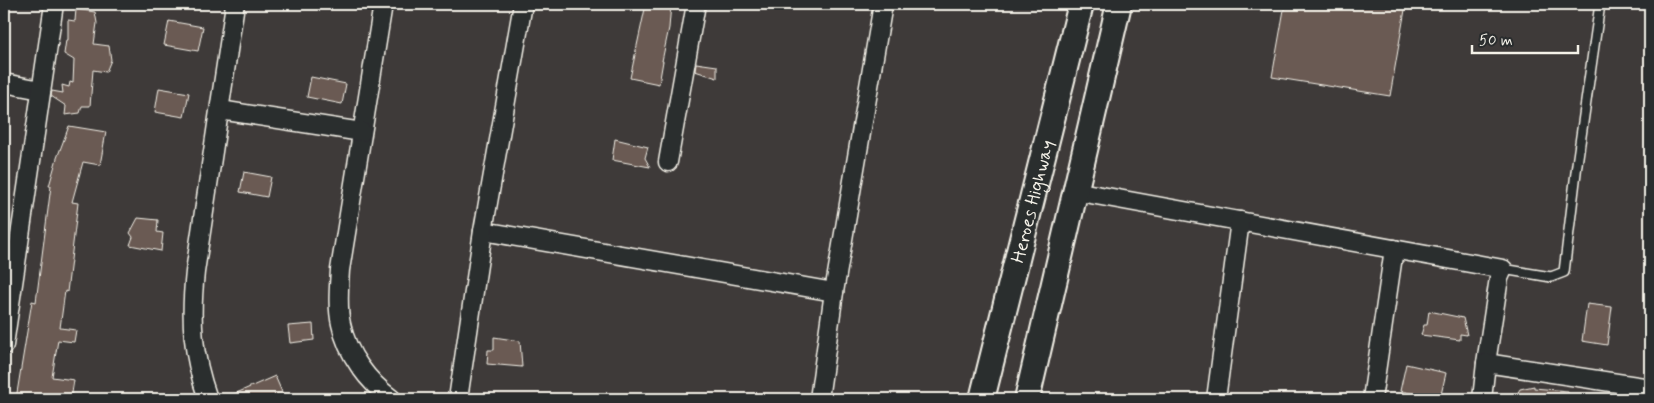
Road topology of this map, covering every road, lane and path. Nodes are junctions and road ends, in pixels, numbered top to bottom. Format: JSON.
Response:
{"nodes":[{"id":1,"x":54,"y":4,"type":"edge"},
{"id":2,"x":235,"y":4,"type":"edge"},
{"id":3,"x":383,"y":4,"type":"edge"},
{"id":4,"x":523,"y":4,"type":"edge"},
{"id":5,"x":696,"y":4,"type":"edge"},
{"id":6,"x":884,"y":4,"type":"edge"},
{"id":7,"x":1081,"y":4,"type":"edge"},
{"id":8,"x":1119,"y":4,"type":"edge"},
{"id":9,"x":1600,"y":4,"type":"edge"},
{"id":10,"x":4,"y":83,"type":"edge"},
{"id":11,"x":41,"y":90,"type":"junction"},
{"id":12,"x":220,"y":110,"type":"junction"},
{"id":13,"x":362,"y":132,"type":"junction"},
{"id":14,"x":668,"y":162,"type":"dead end"},
{"id":15,"x":1074,"y":191,"type":"junction"},
{"id":16,"x":1240,"y":221,"type":"junction"},
{"id":17,"x":484,"y":231,"type":"junction"},
{"id":18,"x":11,"y":249,"type":"edge"},
{"id":19,"x":1394,"y":249,"type":"junction"},
{"id":20,"x":1503,"y":269,"type":"junction"},
{"id":21,"x":834,"y":292,"type":"junction"},
{"id":22,"x":4,"y":344,"type":"edge"},
{"id":23,"x":1486,"y":363,"type":"junction"},
{"id":24,"x":1650,"y":388,"type":"edge"},
{"id":25,"x":208,"y":399,"type":"edge"},
{"id":26,"x":392,"y":399,"type":"edge"},
{"id":27,"x":458,"y":399,"type":"edge"},
{"id":28,"x":819,"y":399,"type":"edge"},
{"id":29,"x":982,"y":399,"type":"edge"},
{"id":30,"x":1027,"y":399,"type":"edge"},
{"id":31,"x":1216,"y":399,"type":"edge"},
{"id":32,"x":1372,"y":399,"type":"edge"},
{"id":33,"x":1482,"y":399,"type":"edge"}],
"edges":[{"from":1,"to":11,"type":"street"},
{"from":2,"to":12,"type":"street"},
{"from":3,"to":13,"type":"street"},
{"from":4,"to":17,"type":"street"},
{"from":5,"to":14,"type":"street"},
{"from":6,"to":21,"type":"street"},
{"from":7,"to":29,"type":"main road","name":"Heroes Highway"},
{"from":8,"to":15,"type":"main road","name":"Heroes Highway"},
{"from":9,"to":20,"type":"lane"},
{"from":10,"to":11,"type":"street"},
{"from":11,"to":18,"type":"street"},
{"from":12,"to":13,"type":"street"},
{"from":12,"to":25,"type":"street"},
{"from":13,"to":26,"type":"street"},
{"from":15,"to":16,"type":"street"},
{"from":15,"to":30,"type":"main road","name":"Heroes Highway"},
{"from":16,"to":19,"type":"street"},
{"from":16,"to":31,"type":"street"},
{"from":17,"to":21,"type":"street"},
{"from":17,"to":27,"type":"street"},
{"from":18,"to":22,"type":"street"},
{"from":19,"to":20,"type":"street"},
{"from":19,"to":32,"type":"street"},
{"from":20,"to":23,"type":"street"},
{"from":21,"to":28,"type":"street"},
{"from":23,"to":24,"type":"street"},
{"from":23,"to":33,"type":"street"}]}
